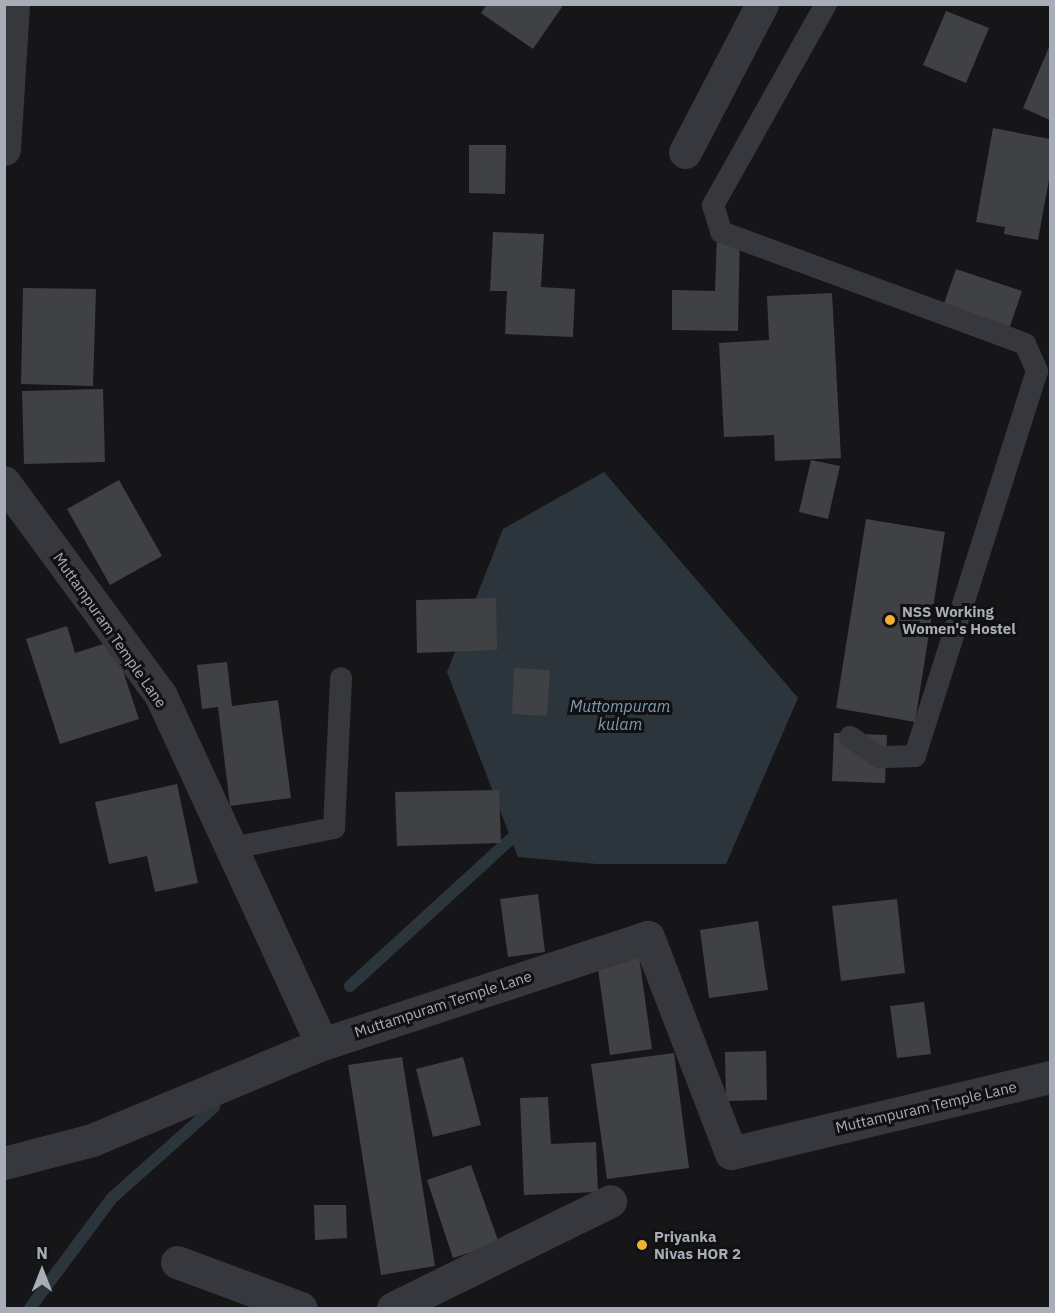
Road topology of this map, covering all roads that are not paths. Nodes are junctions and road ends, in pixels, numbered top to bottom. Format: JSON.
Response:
{"nodes":[{"id":1,"x":13,"y":4,"type":"edge"},
{"id":2,"x":762,"y":4,"type":"edge"},
{"id":3,"x":826,"y":4,"type":"edge"},
{"id":4,"x":6,"y":129,"type":"edge"},
{"id":5,"x":685,"y":153,"type":"dead end"},
{"id":6,"x":5,"y":484,"type":"edge"},
{"id":7,"x":341,"y":678,"type":"dead end"},
{"id":8,"x":850,"y":737,"type":"dead end"},
{"id":9,"x":232,"y":848,"type":"junction"},
{"id":10,"x":322,"y":1044,"type":"junction"},
{"id":11,"x":1050,"y":1077,"type":"edge"},
{"id":12,"x":4,"y":1163,"type":"edge"},
{"id":13,"x":610,"y":1201,"type":"dead end"},
{"id":14,"x":177,"y":1262,"type":"dead end"},
{"id":15,"x":301,"y":1308,"type":"edge"},
{"id":16,"x":393,"y":1308,"type":"edge"}],
"edges":[{"from":1,"to":4,"type":"street"},
{"from":2,"to":5,"type":"street"},
{"from":3,"to":8,"type":"lane"},
{"from":6,"to":9,"type":"street","name":"Muttampuram Temple Lane"},
{"from":7,"to":9,"type":"lane"},
{"from":9,"to":10,"type":"street","name":"Muttampuram Temple Lane"},
{"from":10,"to":11,"type":"street","name":"Muttampuram Temple Lane"},
{"from":10,"to":12,"type":"street"},
{"from":13,"to":16,"type":"street"},
{"from":14,"to":15,"type":"street"}]}
